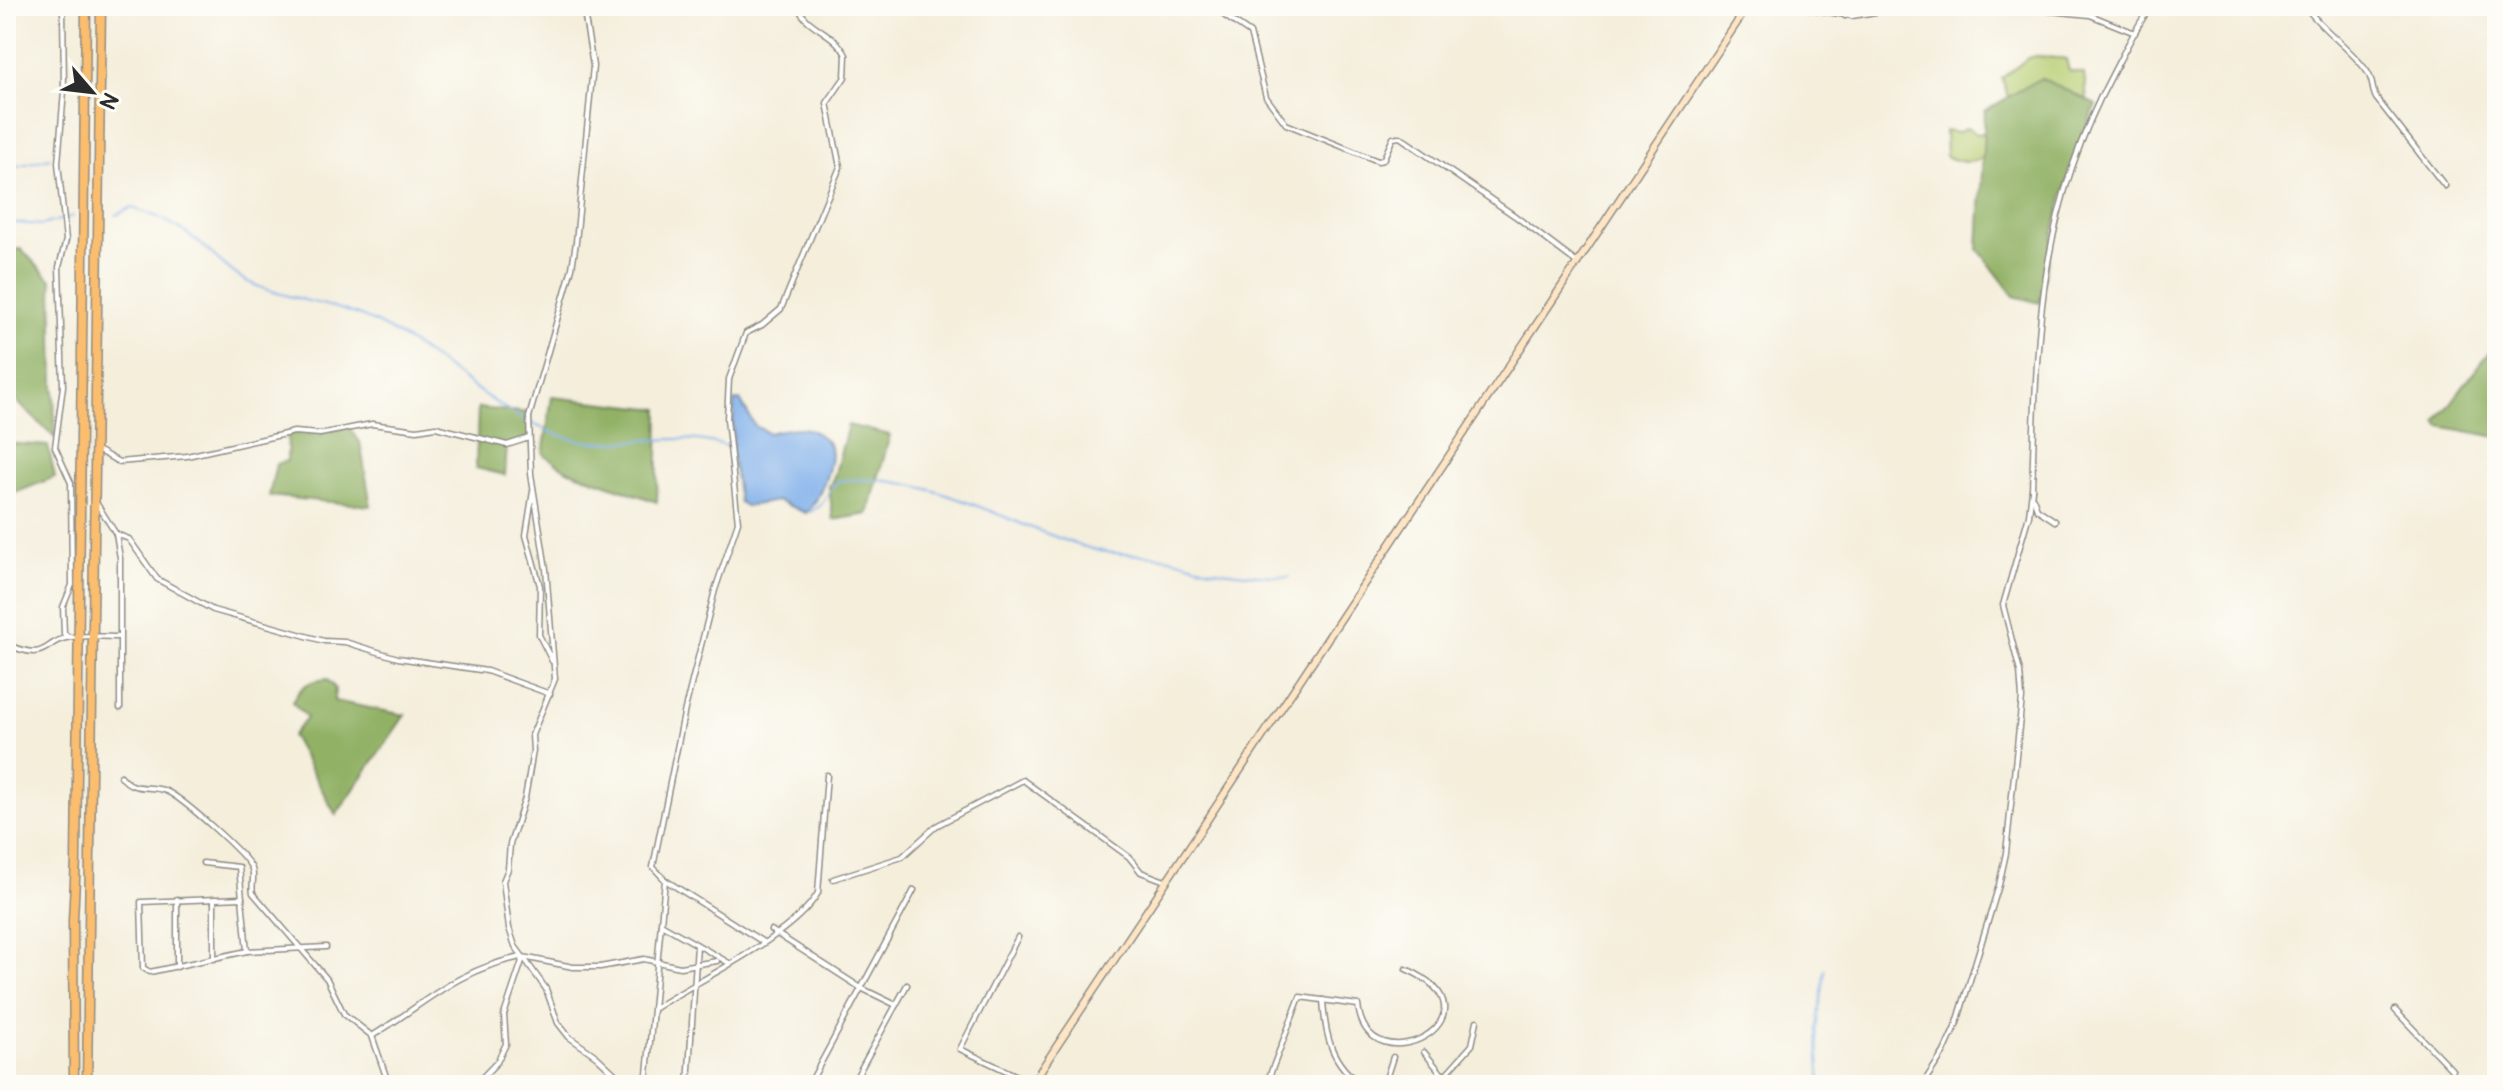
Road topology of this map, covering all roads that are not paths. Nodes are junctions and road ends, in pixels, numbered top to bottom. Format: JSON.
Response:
{"nodes":[{"id":1,"x":63,"y":6,"type":"edge"},
{"id":2,"x":86,"y":6,"type":"edge"},
{"id":3,"x":101,"y":6,"type":"edge"},
{"id":4,"x":583,"y":6,"type":"edge"},
{"id":5,"x":798,"y":6,"type":"edge"},
{"id":6,"x":1218,"y":6,"type":"edge"},
{"id":7,"x":1365,"y":6,"type":"edge"},
{"id":8,"x":1375,"y":6,"type":"edge"},
{"id":9,"x":1662,"y":6,"type":"edge"},
{"id":10,"x":1748,"y":6,"type":"edge"},
{"id":11,"x":1793,"y":6,"type":"edge"},
{"id":12,"x":1857,"y":6,"type":"edge"},
{"id":13,"x":1910,"y":6,"type":"edge"},
{"id":14,"x":2000,"y":6,"type":"edge"},
{"id":15,"x":2151,"y":6,"type":"edge"},
{"id":16,"x":2305,"y":6,"type":"edge"},
{"id":17,"x":1743,"y":13,"type":"junction"},
{"id":18,"x":1845,"y":16,"type":"junction"},
{"id":19,"x":2135,"y":33,"type":"junction"},
{"id":20,"x":2445,"y":186,"type":"dead end"},
{"id":21,"x":1576,"y":262,"type":"junction"},
{"id":22,"x":529,"y":438,"type":"junction"},
{"id":23,"x":96,"y":450,"type":"junction"},
{"id":24,"x":533,"y":489,"type":"junction"},
{"id":25,"x":2032,"y":490,"type":"junction"},
{"id":26,"x":95,"y":502,"type":"junction"},
{"id":27,"x":2055,"y":521,"type":"dead end"},
{"id":28,"x":116,"y":534,"type":"junction"},
{"id":29,"x":74,"y":637,"type":"junction"},
{"id":30,"x":94,"y":637,"type":"junction"},
{"id":31,"x":118,"y":637,"type":"junction"},
{"id":32,"x":8,"y":644,"type":"edge"},
{"id":33,"x":6,"y":653,"type":"edge"},
{"id":34,"x":554,"y":665,"type":"junction"},
{"id":35,"x":550,"y":694,"type":"junction"},
{"id":36,"x":120,"y":708,"type":"dead end"},
{"id":37,"x":827,"y":775,"type":"dead end"},
{"id":38,"x":121,"y":776,"type":"dead end"},
{"id":39,"x":203,"y":863,"type":"dead end"},
{"id":40,"x":833,"y":879,"type":"dead end"},
{"id":41,"x":665,"y":880,"type":"junction"},
{"id":42,"x":1165,"y":881,"type":"junction"},
{"id":43,"x":914,"y":890,"type":"dead end"},
{"id":44,"x":242,"y":898,"type":"junction"},
{"id":45,"x":177,"y":899,"type":"junction"},
{"id":46,"x":214,"y":899,"type":"junction"},
{"id":47,"x":661,"y":924,"type":"junction"},
{"id":48,"x":773,"y":932,"type":"junction"},
{"id":49,"x":1018,"y":937,"type":"dead end"},
{"id":50,"x":763,"y":942,"type":"junction"},
{"id":51,"x":697,"y":945,"type":"junction"},
{"id":52,"x":326,"y":947,"type":"dead end"},
{"id":53,"x":299,"y":948,"type":"junction"},
{"id":54,"x":247,"y":951,"type":"junction"},
{"id":55,"x":523,"y":957,"type":"junction"},
{"id":56,"x":214,"y":959,"type":"junction"},
{"id":57,"x":717,"y":961,"type":"dead end"},
{"id":58,"x":659,"y":962,"type":"junction"},
{"id":59,"x":729,"y":963,"type":"junction"},
{"id":60,"x":696,"y":965,"type":"junction"},
{"id":61,"x":177,"y":967,"type":"junction"},
{"id":62,"x":1406,"y":969,"type":"dead end"},
{"id":63,"x":695,"y":982,"type":"junction"},
{"id":64,"x":907,"y":985,"type":"dead end"},
{"id":65,"x":861,"y":988,"type":"junction"},
{"id":66,"x":1323,"y":1000,"type":"junction"},
{"id":67,"x":896,"y":1005,"type":"junction"},
{"id":68,"x":655,"y":1008,"type":"junction"},
{"id":69,"x":2395,"y":1010,"type":"dead end"},
{"id":70,"x":1477,"y":1021,"type":"dead end"},
{"id":71,"x":372,"y":1036,"type":"junction"},
{"id":72,"x":1438,"y":1036,"type":"dead end"},
{"id":73,"x":1368,"y":1041,"type":"dead end"},
{"id":74,"x":1431,"y":1046,"type":"dead end"},
{"id":75,"x":1424,"y":1052,"type":"junction"},
{"id":76,"x":1416,"y":1054,"type":"dead end"},
{"id":77,"x":1392,"y":1057,"type":"dead end"},
{"id":78,"x":2452,"y":1070,"type":"dead end"},
{"id":79,"x":1445,"y":1078,"type":"junction"},
{"id":80,"x":1032,"y":1084,"type":"edge"},
{"id":81,"x":74,"y":1085,"type":"edge"},
{"id":82,"x":87,"y":1085,"type":"edge"},
{"id":83,"x":389,"y":1085,"type":"edge"},
{"id":84,"x":475,"y":1085,"type":"edge"},
{"id":85,"x":627,"y":1085,"type":"edge"},
{"id":86,"x":646,"y":1085,"type":"edge"},
{"id":87,"x":688,"y":1085,"type":"edge"},
{"id":88,"x":809,"y":1085,"type":"edge"},
{"id":89,"x":852,"y":1085,"type":"edge"},
{"id":90,"x":1266,"y":1085,"type":"edge"},
{"id":91,"x":1363,"y":1085,"type":"edge"},
{"id":92,"x":1384,"y":1085,"type":"edge"},
{"id":93,"x":1436,"y":1085,"type":"edge"},
{"id":94,"x":1451,"y":1085,"type":"edge"},
{"id":95,"x":1922,"y":1085,"type":"edge"}],
"edges":[{"from":1,"to":29,"type":"street"},
{"from":2,"to":29,"type":"highway"},
{"from":3,"to":23,"type":"highway"},
{"from":4,"to":22,"type":"street"},
{"from":5,"to":41,"type":"street"},
{"from":6,"to":21,"type":"street"},
{"from":7,"to":8,"type":"street"},
{"from":9,"to":17,"type":"street"},
{"from":10,"to":17,"type":"street"},
{"from":11,"to":18,"type":"street"},
{"from":12,"to":18,"type":"street"},
{"from":13,"to":18,"type":"street"},
{"from":14,"to":19,"type":"street"},
{"from":15,"to":19,"type":"street"},
{"from":16,"to":20,"type":"street"},
{"from":17,"to":21,"type":"street"},
{"from":19,"to":25,"type":"street"},
{"from":21,"to":42,"type":"street"},
{"from":22,"to":23,"type":"street"},
{"from":22,"to":24,"type":"street"},
{"from":23,"to":26,"type":"highway"},
{"from":24,"to":34,"type":"street"},
{"from":24,"to":34,"type":"street"},
{"from":25,"to":27,"type":"street"},
{"from":25,"to":95,"type":"street"},
{"from":26,"to":28,"type":"street"},
{"from":26,"to":30,"type":"highway"},
{"from":28,"to":31,"type":"street"},
{"from":28,"to":35,"type":"street"},
{"from":29,"to":30,"type":"street"},
{"from":29,"to":32,"type":"street"},
{"from":29,"to":81,"type":"highway"},
{"from":30,"to":31,"type":"street"},
{"from":30,"to":82,"type":"highway"},
{"from":31,"to":36,"type":"street"},
{"from":32,"to":33,"type":"street"},
{"from":34,"to":35,"type":"street"},
{"from":35,"to":55,"type":"street"},
{"from":37,"to":48,"type":"street"},
{"from":38,"to":53,"type":"street"},
{"from":39,"to":44,"type":"street"},
{"from":40,"to":42,"type":"street"},
{"from":41,"to":47,"type":"street"},
{"from":41,"to":50,"type":"street"},
{"from":42,"to":80,"type":"street"},
{"from":43,"to":65,"type":"street"},
{"from":44,"to":46,"type":"street"},
{"from":44,"to":54,"type":"street"},
{"from":45,"to":46,"type":"street"},
{"from":45,"to":61,"type":"street"},
{"from":45,"to":61,"type":"street"},
{"from":46,"to":56,"type":"street"},
{"from":47,"to":51,"type":"street"},
{"from":47,"to":58,"type":"street"},
{"from":48,"to":50,"type":"street"},
{"from":48,"to":65,"type":"street"},
{"from":49,"to":80,"type":"street"},
{"from":50,"to":59,"type":"street"},
{"from":51,"to":59,"type":"street"},
{"from":51,"to":60,"type":"street"},
{"from":52,"to":53,"type":"street"},
{"from":53,"to":54,"type":"street"},
{"from":53,"to":71,"type":"street"},
{"from":54,"to":56,"type":"street"},
{"from":55,"to":58,"type":"street"},
{"from":55,"to":71,"type":"street"},
{"from":55,"to":84,"type":"street"},
{"from":55,"to":85,"type":"street"},
{"from":56,"to":61,"type":"street"},
{"from":57,"to":60,"type":"street"},
{"from":58,"to":60,"type":"street"},
{"from":58,"to":68,"type":"street"},
{"from":59,"to":63,"type":"street"},
{"from":60,"to":63,"type":"street"},
{"from":62,"to":72,"type":"street"},
{"from":63,"to":68,"type":"street"},
{"from":63,"to":87,"type":"street"},
{"from":64,"to":67,"type":"street"},
{"from":65,"to":67,"type":"street"},
{"from":65,"to":88,"type":"street"},
{"from":66,"to":73,"type":"street"},
{"from":66,"to":90,"type":"street"},
{"from":66,"to":91,"type":"street"},
{"from":67,"to":89,"type":"street"},
{"from":68,"to":86,"type":"street"},
{"from":69,"to":78,"type":"street"},
{"from":70,"to":79,"type":"street"},
{"from":71,"to":83,"type":"street"},
{"from":74,"to":75,"type":"street"},
{"from":75,"to":76,"type":"street"},
{"from":75,"to":79,"type":"street"},
{"from":77,"to":92,"type":"street"},
{"from":79,"to":93,"type":"street"},
{"from":79,"to":94,"type":"street"}]}
